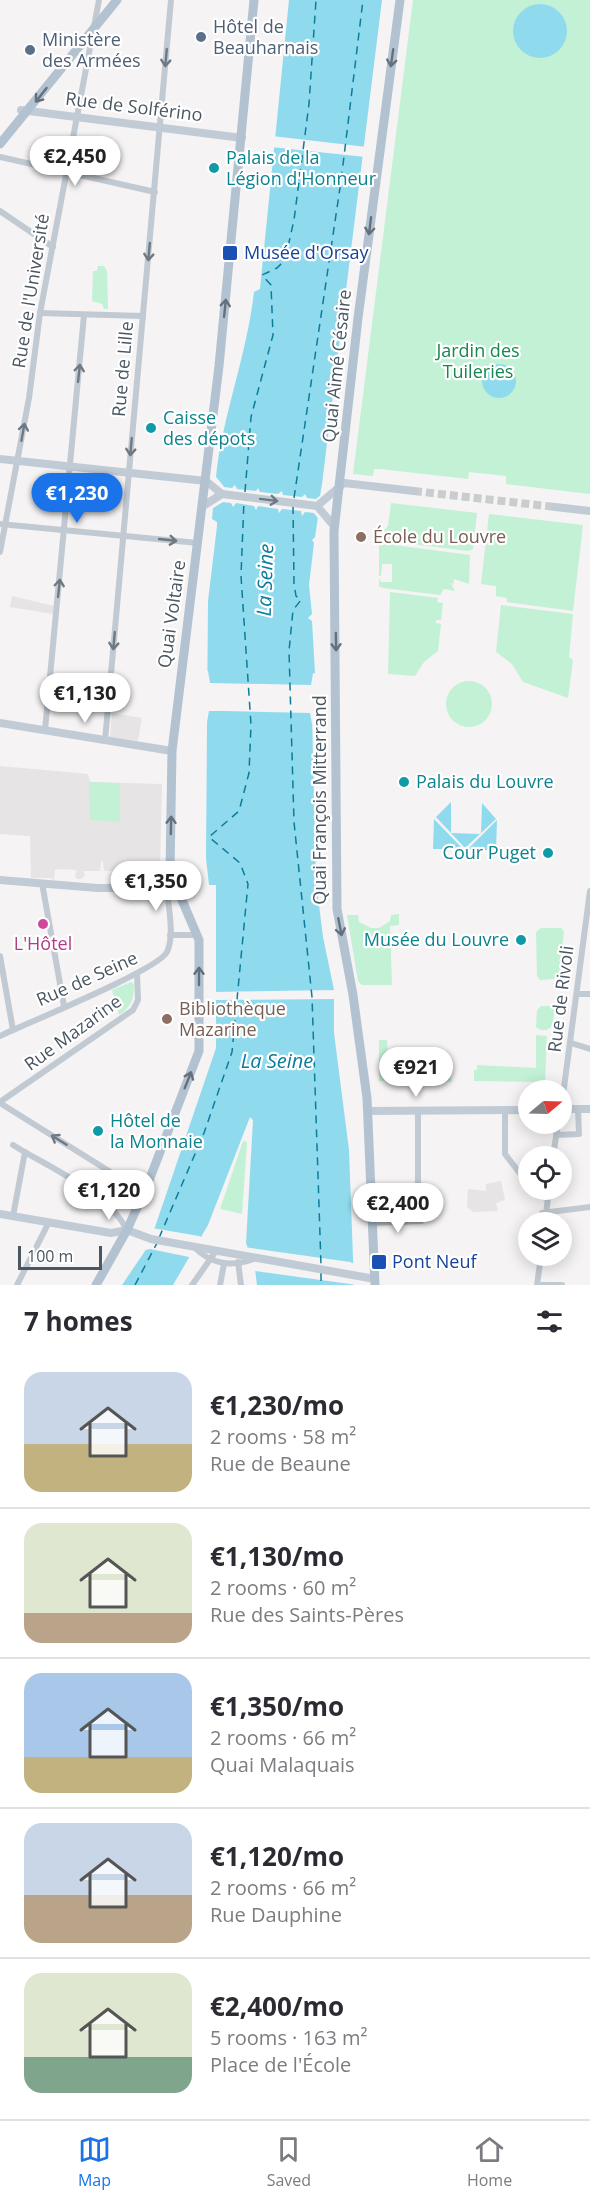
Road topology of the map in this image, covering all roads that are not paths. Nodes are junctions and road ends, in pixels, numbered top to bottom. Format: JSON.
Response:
{"nodes":[{"id":1,"x":99,"y":0,"type":"edge"},
{"id":2,"x":117,"y":0,"type":"edge"},
{"id":3,"x":171,"y":0,"type":"edge"},
{"id":4,"x":254,"y":0,"type":"edge"},
{"id":5,"x":400,"y":0,"type":"edge"},
{"id":6,"x":94,"y":23,"type":"junction"},
{"id":7,"x":24,"y":111,"type":"junction"},
{"id":8,"x":76,"y":117,"type":"junction"},
{"id":9,"x":161,"y":127,"type":"junction"},
{"id":10,"x":242,"y":138,"type":"junction"},
{"id":11,"x":0,"y":144,"type":"edge"},
{"id":12,"x":0,"y":157,"type":"edge"},
{"id":13,"x":66,"y":172,"type":"junction"},
{"id":14,"x":155,"y":192,"type":"junction"},
{"id":15,"x":0,"y":211,"type":"edge"},
{"id":16,"x":52,"y":247,"type":"junction"},
{"id":17,"x":39,"y":313,"type":"junction"},
{"id":18,"x":84,"y":315,"type":"junction"},
{"id":19,"x":143,"y":316,"type":"junction"},
{"id":20,"x":0,"y":459,"type":"edge"},
{"id":21,"x":18,"y":460,"type":"junction"},
{"id":22,"x":70,"y":466,"type":"junction"},
{"id":23,"x":129,"y":472,"type":"junction"},
{"id":24,"x":206,"y":481,"type":"junction"},
{"id":25,"x":340,"y":486,"type":"junction"},
{"id":26,"x":219,"y":491,"type":"junction"},
{"id":27,"x":414,"y":491,"type":"tunnel mouth"},
{"id":28,"x":203,"y":506,"type":"junction"},
{"id":29,"x":316,"y":506,"type":"junction"},
{"id":30,"x":555,"y":507,"type":"tunnel mouth"},
{"id":31,"x":590,"y":511,"type":"edge"},
{"id":32,"x":2,"y":524,"type":"edge"},
{"id":33,"x":334,"y":526,"type":"junction"},
{"id":34,"x":64,"y":530,"type":"junction"},
{"id":35,"x":123,"y":536,"type":"junction"},
{"id":36,"x":198,"y":543,"type":"junction"},
{"id":37,"x":0,"y":552,"type":"edge"},
{"id":38,"x":0,"y":723,"type":"edge"},
{"id":39,"x":45,"y":730,"type":"junction"},
{"id":40,"x":105,"y":741,"type":"junction"},
{"id":41,"x":172,"y":751,"type":"junction"},
{"id":42,"x":0,"y":880,"type":"edge"},
{"id":43,"x":42,"y":883,"type":"junction"},
{"id":44,"x":170,"y":886,"type":"junction"},
{"id":45,"x":590,"y":891,"type":"edge"},
{"id":46,"x":180,"y":897,"type":"junction"},
{"id":47,"x":167,"y":901,"type":"junction"},
{"id":48,"x":170,"y":935,"type":"junction"},
{"id":49,"x":197,"y":935,"type":"junction"},
{"id":50,"x":0,"y":956,"type":"edge"},
{"id":51,"x":137,"y":974,"type":"junction"},
{"id":52,"x":577,"y":994,"type":"junction"},
{"id":53,"x":590,"y":994,"type":"edge"},
{"id":54,"x":64,"y":1006,"type":"junction"},
{"id":55,"x":13,"y":1030,"type":"junction"},
{"id":56,"x":0,"y":1036,"type":"edge"},
{"id":57,"x":571,"y":1043,"type":"junction"},
{"id":58,"x":590,"y":1049,"type":"edge"},
{"id":59,"x":565,"y":1080,"type":"edge"},
{"id":60,"x":0,"y":1102,"type":"edge"},
{"id":61,"x":572,"y":1109,"type":"edge"},
{"id":62,"x":578,"y":1109,"type":"junction"},
{"id":63,"x":590,"y":1109,"type":"edge"},
{"id":64,"x":518,"y":1110,"type":"edge"},
{"id":65,"x":368,"y":1111,"type":"junction"},
{"id":66,"x":418,"y":1111,"type":"junction"},
{"id":67,"x":505,"y":1111,"type":"junction"},
{"id":68,"x":556,"y":1135,"type":"joint"},
{"id":69,"x":13,"y":1144,"type":"dead end"},
{"id":70,"x":554,"y":1146,"type":"edge"},
{"id":71,"x":25,"y":1152,"type":"junction"},
{"id":72,"x":518,"y":1171,"type":"edge"},
{"id":73,"x":144,"y":1193,"type":"junction"},
{"id":74,"x":547,"y":1200,"type":"edge"},
{"id":75,"x":590,"y":1207,"type":"edge"},
{"id":76,"x":544,"y":1212,"type":"joint"},
{"id":77,"x":0,"y":1214,"type":"edge"},
{"id":78,"x":13,"y":1216,"type":"junction"},
{"id":79,"x":49,"y":1222,"type":"junction"},
{"id":80,"x":374,"y":1223,"type":"junction"},
{"id":81,"x":127,"y":1230,"type":"junction"},
{"id":82,"x":203,"y":1251,"type":"junction"},
{"id":83,"x":216,"y":1251,"type":"junction"},
{"id":84,"x":209,"y":1259,"type":"junction"},
{"id":85,"x":240,"y":1260,"type":"junction"},
{"id":86,"x":224,"y":1264,"type":"junction"},
{"id":87,"x":541,"y":1266,"type":"edge"},
{"id":88,"x":375,"y":1282,"type":"edge"},
{"id":89,"x":17,"y":1285,"type":"edge"},
{"id":90,"x":96,"y":1285,"type":"edge"},
{"id":91,"x":192,"y":1285,"type":"edge"},
{"id":92,"x":220,"y":1285,"type":"edge"},
{"id":93,"x":242,"y":1285,"type":"edge"},
{"id":94,"x":540,"y":1285,"type":"edge"},
{"id":95,"x":562,"y":1285,"type":"edge"}],
"edges":[{"from":1,"to":6,"type":"street","name":"Rue de l'Université"},
{"from":2,"to":6,"type":"main road"},
{"from":3,"to":9,"type":"street","name":"Rue de Lille","one_way":true},
{"from":4,"to":10,"type":"main road","name":"Quai Voltaire"},
{"from":5,"to":25,"type":"main road","name":"Quai Aimé Césaire","one_way":true},
{"from":6,"to":7,"type":"main road","one_way":true},
{"from":6,"to":8,"type":"street","name":"Rue de l'Université"},
{"from":7,"to":8,"type":"street","name":"Rue de Solférino"},
{"from":7,"to":11,"type":"main road"},
{"from":8,"to":9,"type":"street","name":"Rue de Solférino"},
{"from":8,"to":13,"type":"street","name":"Rue de l'Université"},
{"from":9,"to":10,"type":"street","name":"Rue de Solférino"},
{"from":9,"to":14,"type":"street","name":"Rue de Lille"},
{"from":24,"to":10,"type":"main road","name":"Quai Voltaire","one_way":true},
{"from":12,"to":13,"type":"street"},
{"from":13,"to":14,"type":"street"},
{"from":13,"to":16,"type":"street","name":"Rue de l'Université"},
{"from":14,"to":19,"type":"street","name":"Rue de Lille","one_way":true},
{"from":15,"to":16,"type":"street"},
{"from":16,"to":17,"type":"street","name":"Rue de l'Université"},
{"from":17,"to":18,"type":"street"},
{"from":21,"to":17,"type":"street","name":"Rue de l'Université","one_way":true},
{"from":18,"to":19,"type":"street"},
{"from":22,"to":18,"type":"street","one_way":true},
{"from":19,"to":23,"type":"street","name":"Rue de Lille","one_way":true},
{"from":20,"to":21,"type":"street"},
{"from":21,"to":22,"type":"street"},
{"from":21,"to":32,"type":"street","name":"Rue de l'Université"},
{"from":22,"to":23,"type":"street"},
{"from":22,"to":34,"type":"street"},
{"from":23,"to":24,"type":"street"},
{"from":23,"to":35,"type":"street","name":"Rue de Lille"},
{"from":24,"to":26,"type":"street"},
{"from":24,"to":28,"type":"main road","name":"Quai Voltaire"},
{"from":25,"to":27,"type":"street"},
{"from":25,"to":29,"type":"street"},
{"from":25,"to":33,"type":"main road","name":"Quai François Mitterrand"},
{"from":26,"to":28,"type":"street"},
{"from":26,"to":29,"type":"street","one_way":true},
{"from":28,"to":36,"type":"main road","name":"Quai Voltaire"},
{"from":29,"to":33,"type":"street"},
{"from":30,"to":31,"type":"street"},
{"from":32,"to":34,"type":"street"},
{"from":32,"to":37,"type":"street","name":"Rue de l'Université"},
{"from":33,"to":65,"type":"main road","name":"Quai François Mitterrand","one_way":true},
{"from":34,"to":35,"type":"street"},
{"from":39,"to":34,"type":"street","one_way":true},
{"from":35,"to":36,"type":"street","one_way":true},
{"from":35,"to":40,"type":"street","name":"Rue de Lille","one_way":true},
{"from":36,"to":41,"type":"main road","name":"Quai Voltaire"},
{"from":38,"to":39,"type":"street"},
{"from":39,"to":40,"type":"street"},
{"from":40,"to":41,"type":"street"},
{"from":44,"to":41,"type":"main road","name":"Quai Voltaire","one_way":true},
{"from":42,"to":43,"type":"street"},
{"from":43,"to":44,"type":"street"},
{"from":43,"to":54,"type":"street"},
{"from":44,"to":46,"type":"main road"},
{"from":44,"to":47,"type":"street"},
{"from":45,"to":52,"type":"street","name":"Rue de Rivoli"},
{"from":46,"to":47,"type":"street"},
{"from":46,"to":49,"type":"main road"},
{"from":47,"to":48,"type":"street"},
{"from":48,"to":49,"type":"street"},
{"from":48,"to":51,"type":"street","name":"Rue de Seine"},
{"from":73,"to":49,"type":"main road","one_way":true},
{"from":50,"to":55,"type":"street"},
{"from":51,"to":54,"type":"street","name":"Rue de Seine"},
{"from":51,"to":60,"type":"street","name":"Rue Mazarine"},
{"from":52,"to":53,"type":"street"},
{"from":52,"to":57,"type":"street","name":"Rue de Rivoli"},
{"from":54,"to":55,"type":"street","name":"Rue de Seine"},
{"from":55,"to":56,"type":"street","name":"Rue de Seine"},
{"from":57,"to":58,"type":"street"},
{"from":57,"to":59,"type":"street","name":"Rue de Rivoli"},
{"from":73,"to":60,"type":"street","one_way":true},
{"from":61,"to":62,"type":"street"},
{"from":62,"to":63,"type":"street"},
{"from":62,"to":68,"type":"street"},
{"from":64,"to":67,"type":"street"},
{"from":65,"to":66,"type":"street"},
{"from":65,"to":80,"type":"main road","name":"Quai François Mitterrand"},
{"from":66,"to":67,"type":"street"},
{"from":66,"to":80,"type":"street"},
{"from":67,"to":72,"type":"street"},
{"from":68,"to":70,"type":"street"},
{"from":69,"to":71,"type":"street"},
{"from":71,"to":78,"type":"street"},
{"from":71,"to":81,"type":"street"},
{"from":73,"to":81,"type":"main road"},
{"from":74,"to":76,"type":"street"},
{"from":75,"to":76,"type":"street"},
{"from":77,"to":78,"type":"street"},
{"from":78,"to":79,"type":"street"},
{"from":79,"to":81,"type":"street"},
{"from":79,"to":89,"type":"street"},
{"from":80,"to":88,"type":"main road","name":"Quai François Mitterrand"},
{"from":81,"to":82,"type":"street"},
{"from":81,"to":90,"type":"main road"},
{"from":82,"to":83,"type":"street"},
{"from":82,"to":84,"type":"street"},
{"from":83,"to":84,"type":"street"},
{"from":83,"to":85,"type":"street"},
{"from":84,"to":86,"type":"street"},
{"from":84,"to":91,"type":"street"},
{"from":85,"to":86,"type":"street"},
{"from":85,"to":88,"type":"street"},
{"from":85,"to":93,"type":"street"},
{"from":86,"to":92,"type":"street"},
{"from":87,"to":94,"type":"street"},
{"from":94,"to":95,"type":"street"}]}
